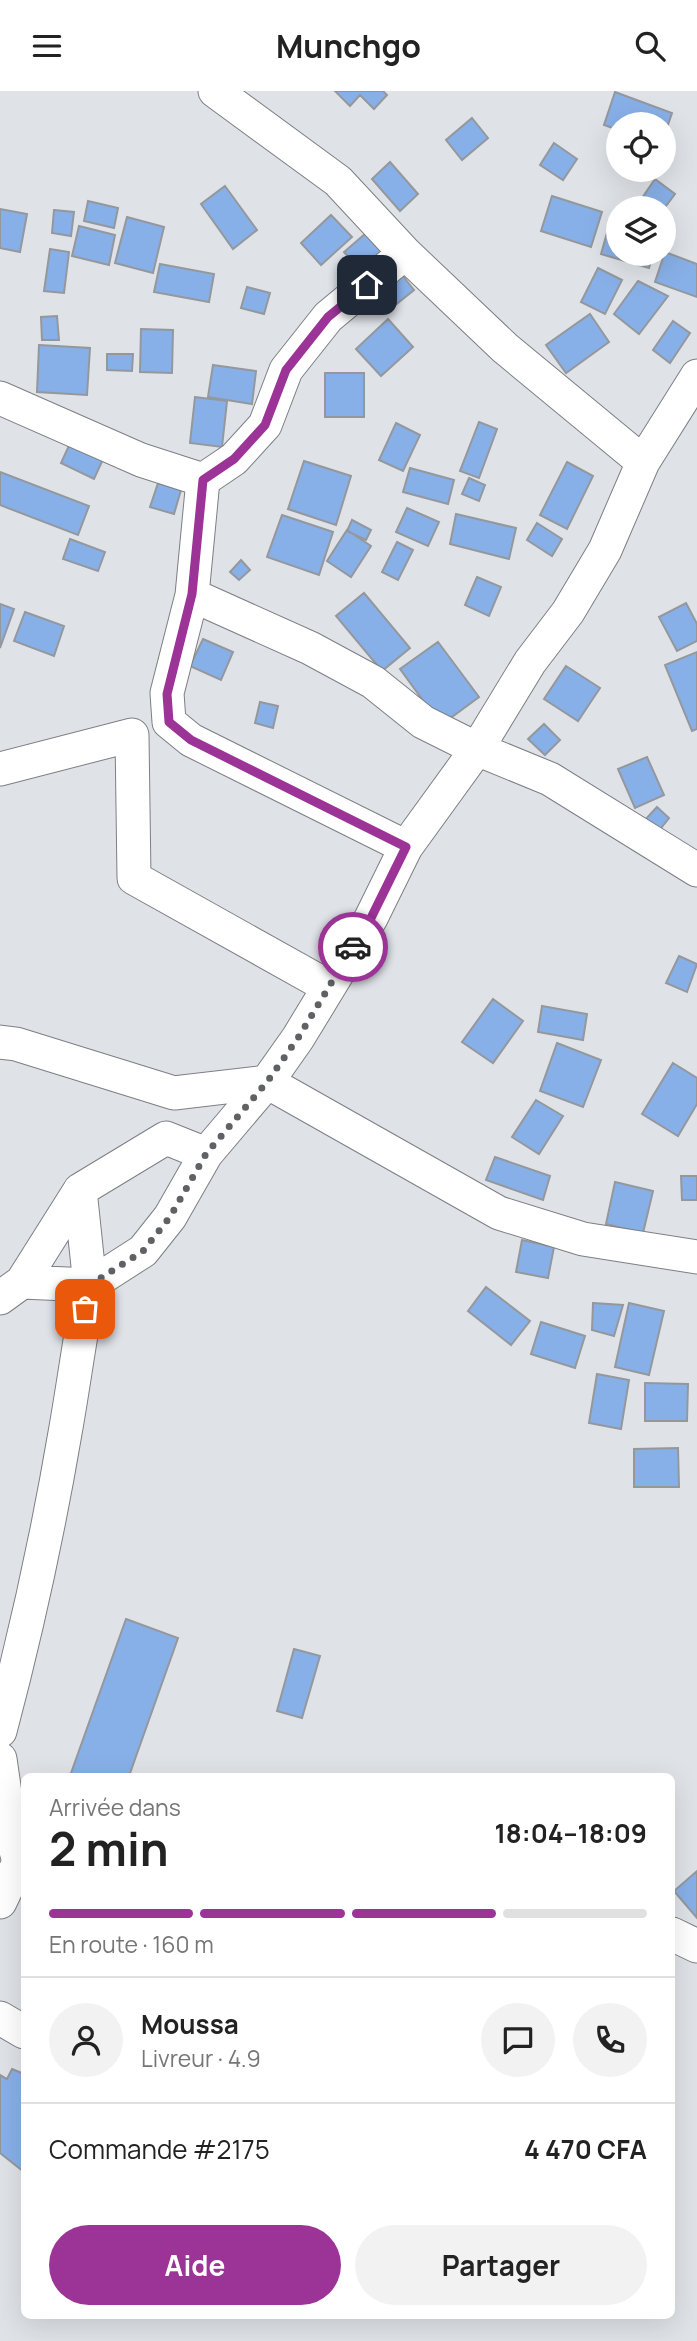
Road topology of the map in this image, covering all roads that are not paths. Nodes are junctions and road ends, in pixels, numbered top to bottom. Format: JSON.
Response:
{"nodes":[{"id":1,"x":215,"y":91,"type":"edge"},
{"id":2,"x":405,"y":253,"type":"junction"},
{"id":3,"x":697,"y":376,"type":"edge"},
{"id":4,"x":0,"y":398,"type":"edge"},
{"id":5,"x":643,"y":463,"type":"junction"},
{"id":6,"x":203,"y":480,"type":"junction"},
{"id":7,"x":192,"y":594,"type":"junction"},
{"id":8,"x":477,"y":749,"type":"junction"},
{"id":9,"x":0,"y":769,"type":"edge"},
{"id":10,"x":406,"y":847,"type":"junction"},
{"id":11,"x":697,"y":870,"type":"edge"},
{"id":12,"x":328,"y":987,"type":"junction"},
{"id":13,"x":0,"y":1042,"type":"edge"},
{"id":14,"x":267,"y":1082,"type":"junction"},
{"id":15,"x":206,"y":1154,"type":"junction"},
{"id":16,"x":80,"y":1190,"type":"junction"},
{"id":17,"x":697,"y":1257,"type":"edge"},
{"id":18,"x":90,"y":1285,"type":"junction"},
{"id":19,"x":11,"y":1290,"type":"edge"},
{"id":20,"x":0,"y":1731,"type":"edge"},
{"id":21,"x":0,"y":1759,"type":"edge"},
{"id":22,"x":14,"y":1861,"type":"edge"},
{"id":23,"x":0,"y":1902,"type":"edge"},
{"id":24,"x":675,"y":1935,"type":"edge"},
{"id":25,"x":697,"y":1946,"type":"edge"},
{"id":26,"x":0,"y":2018,"type":"edge"},
{"id":27,"x":21,"y":2030,"type":"edge"}],
"edges":[{"from":1,"to":2,"type":"street"},
{"from":2,"to":5,"type":"street"},
{"from":2,"to":6,"type":"street"},
{"from":3,"to":5,"type":"street"},
{"from":4,"to":6,"type":"street"},
{"from":5,"to":8,"type":"street"},
{"from":6,"to":7,"type":"street"},
{"from":7,"to":8,"type":"street"},
{"from":7,"to":10,"type":"street"},
{"from":8,"to":10,"type":"street"},
{"from":8,"to":11,"type":"street"},
{"from":9,"to":12,"type":"street"},
{"from":10,"to":12,"type":"street"},
{"from":12,"to":14,"type":"street"},
{"from":13,"to":14,"type":"street"},
{"from":14,"to":15,"type":"street"},
{"from":14,"to":17,"type":"street"},
{"from":15,"to":16,"type":"street"},
{"from":15,"to":18,"type":"street"},
{"from":16,"to":18,"type":"street"},
{"from":16,"to":19,"type":"street"},
{"from":18,"to":19,"type":"street"},
{"from":18,"to":20,"type":"street"},
{"from":21,"to":22,"type":"street"},
{"from":22,"to":23,"type":"street"},
{"from":24,"to":25,"type":"street"},
{"from":26,"to":27,"type":"street"}]}
